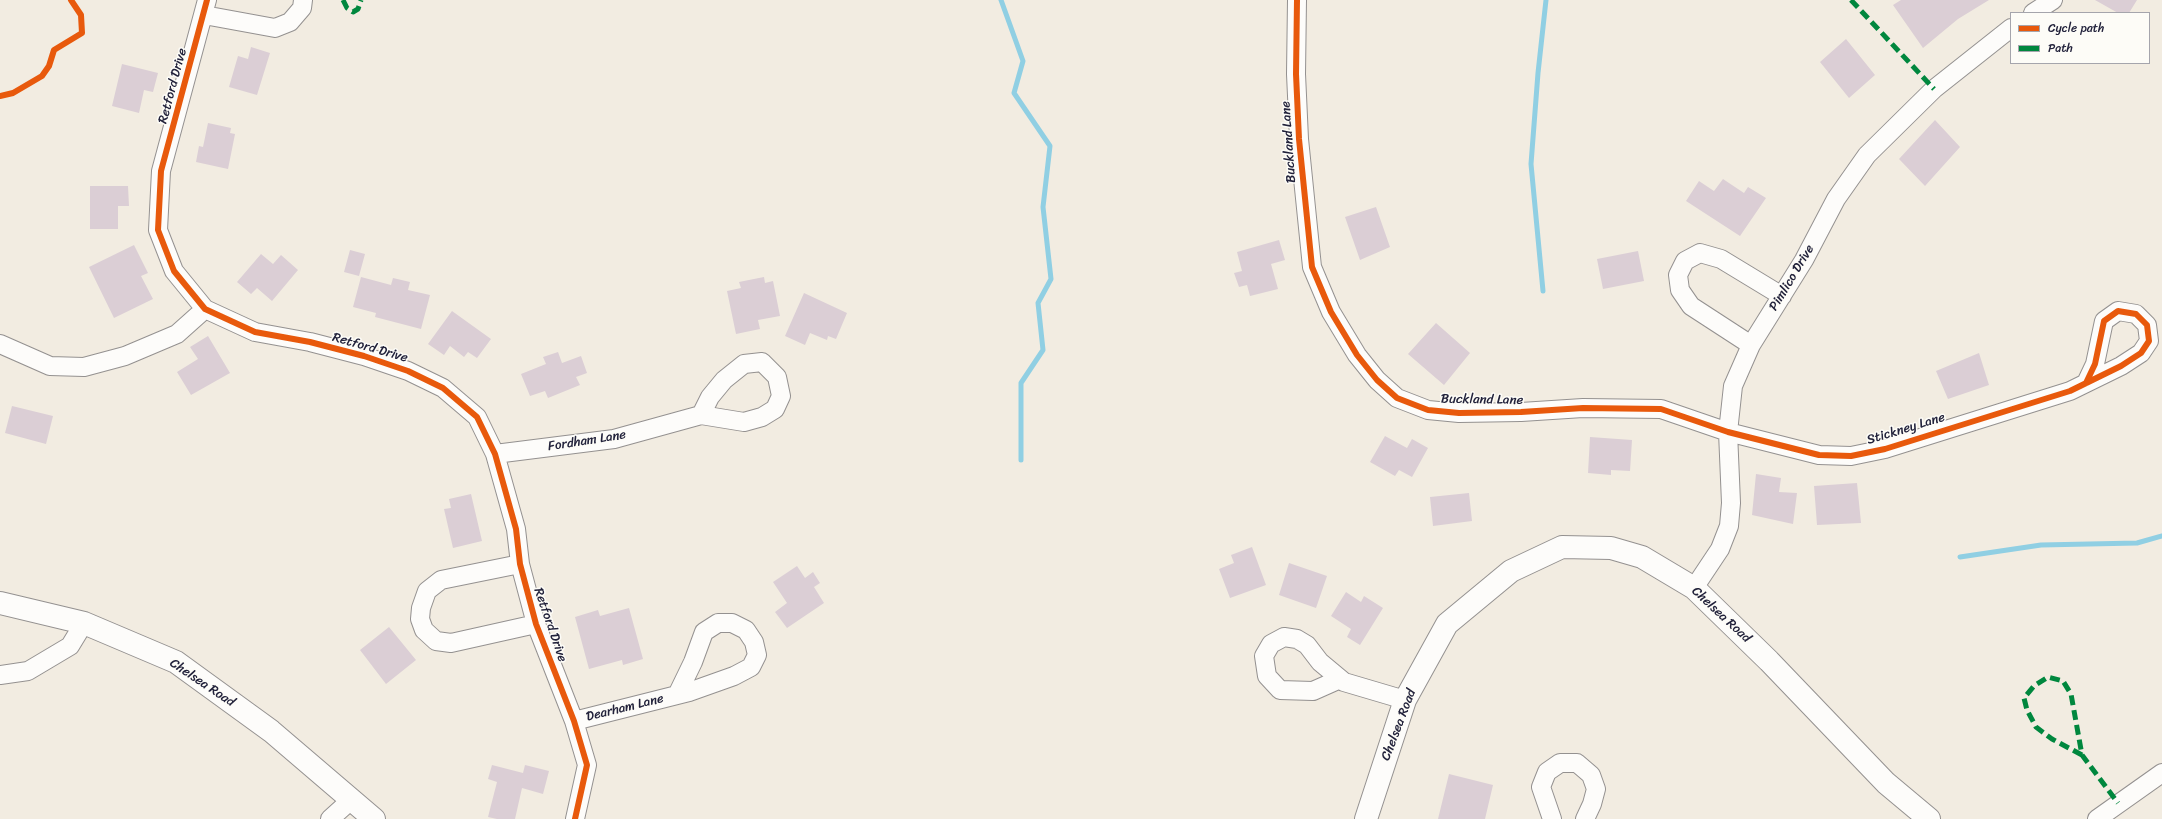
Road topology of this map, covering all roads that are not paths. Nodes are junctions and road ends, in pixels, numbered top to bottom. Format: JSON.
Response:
{"nodes":[{"id":1,"x":303,"y":0,"type":"edge"},
{"id":2,"x":1297,"y":0,"type":"edge"},
{"id":3,"x":2053,"y":0,"type":"edge"},
{"id":4,"x":206,"y":7,"type":"edge"},
{"id":5,"x":2035,"y":12,"type":"edge"},
{"id":6,"x":2010,"y":29,"type":"edge"},
{"id":7,"x":1782,"y":296,"type":"junction"},
{"id":8,"x":205,"y":309,"type":"junction"},
{"id":9,"x":0,"y":344,"type":"edge"},
{"id":10,"x":1751,"y":345,"type":"junction"},
{"id":11,"x":2086,"y":383,"type":"dead end"},
{"id":12,"x":701,"y":415,"type":"dead end"},
{"id":13,"x":1728,"y":432,"type":"junction"},
{"id":14,"x":494,"y":454,"type":"junction"},
{"id":15,"x":520,"y":564,"type":"junction"},
{"id":16,"x":1694,"y":588,"type":"junction"},
{"id":17,"x":0,"y":602,"type":"edge"},
{"id":18,"x":84,"y":623,"type":"junction"},
{"id":19,"x":536,"y":624,"type":"junction"},
{"id":20,"x":0,"y":675,"type":"edge"},
{"id":21,"x":1340,"y":678,"type":"dead end"},
{"id":22,"x":677,"y":695,"type":"junction"},
{"id":23,"x":1405,"y":700,"type":"junction"},
{"id":24,"x":574,"y":721,"type":"junction"},
{"id":25,"x":2162,"y":773,"type":"edge"},
{"id":26,"x":351,"y":800,"type":"junction"},
{"id":27,"x":330,"y":819,"type":"edge"},
{"id":28,"x":374,"y":819,"type":"edge"},
{"id":29,"x":575,"y":819,"type":"edge"},
{"id":30,"x":1366,"y":819,"type":"edge"},
{"id":31,"x":1552,"y":819,"type":"edge"},
{"id":32,"x":1585,"y":819,"type":"edge"},
{"id":33,"x":1929,"y":819,"type":"edge"},
{"id":34,"x":2097,"y":819,"type":"edge"}],
"edges":[{"from":1,"to":4,"type":"street"},
{"from":2,"to":13,"type":"street","name":"Buckland Lane"},
{"from":3,"to":5,"type":"street"},
{"from":4,"to":8,"type":"street","name":"Retford Drive"},
{"from":6,"to":7,"type":"street","name":"Pimlico Drive"},
{"from":7,"to":10,"type":"street","name":"Pimlico Drive"},
{"from":7,"to":10,"type":"street"},
{"from":8,"to":9,"type":"street"},
{"from":8,"to":14,"type":"street","name":"Retford Drive"},
{"from":10,"to":13,"type":"street","name":"Pimlico Drive"},
{"from":11,"to":13,"type":"street","name":"Stickney Lane"},
{"from":12,"to":14,"type":"street","name":"Fordham Lane"},
{"from":13,"to":16,"type":"street","name":"Pimlico Drive"},
{"from":14,"to":15,"type":"street","name":"Retford Drive"},
{"from":15,"to":19,"type":"street","name":"Retford Drive"},
{"from":15,"to":19,"type":"street"},
{"from":16,"to":23,"type":"street","name":"Chelsea Road"},
{"from":16,"to":33,"type":"street","name":"Chelsea Road"},
{"from":17,"to":18,"type":"street","name":"Chelsea Road"},
{"from":18,"to":20,"type":"street"},
{"from":18,"to":26,"type":"street","name":"Chelsea Road"},
{"from":19,"to":24,"type":"street","name":"Retford Drive"},
{"from":21,"to":23,"type":"street"},
{"from":22,"to":22,"type":"street","name":"Dearham Lane"},
{"from":22,"to":24,"type":"street","name":"Dearham Lane"},
{"from":23,"to":30,"type":"street","name":"Chelsea Road"},
{"from":24,"to":29,"type":"street","name":"Retford Drive"},
{"from":25,"to":34,"type":"street"},
{"from":26,"to":27,"type":"street"},
{"from":26,"to":28,"type":"street","name":"Chelsea Road"},
{"from":31,"to":32,"type":"street"}]}
